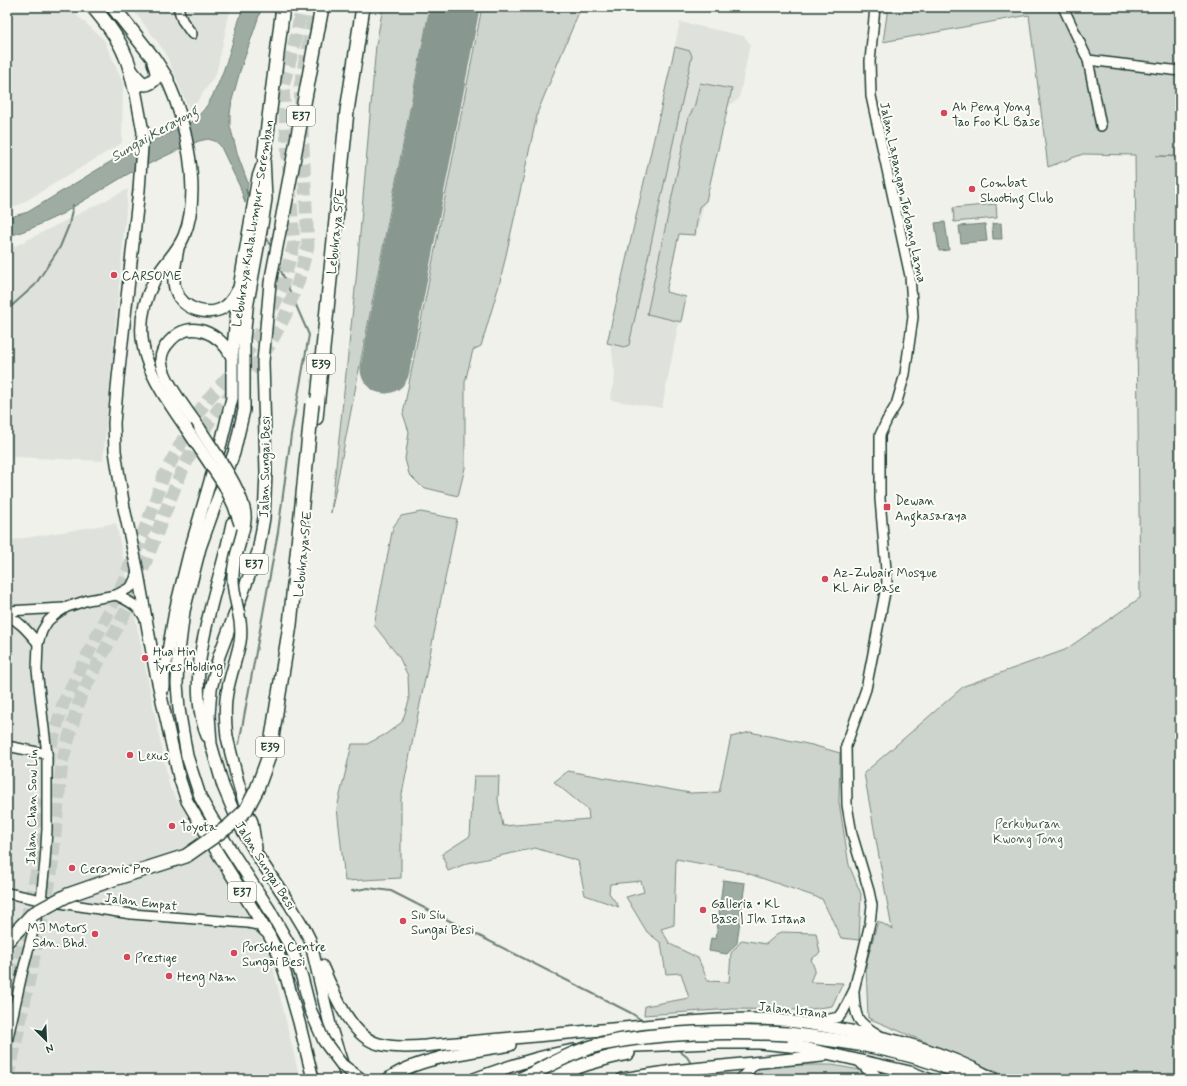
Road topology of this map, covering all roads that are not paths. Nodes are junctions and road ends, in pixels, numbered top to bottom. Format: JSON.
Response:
{"nodes":[{"id":1,"x":93,"y":7,"type":"edge"},
{"id":2,"x":113,"y":7,"type":"edge"},
{"id":3,"x":178,"y":7,"type":"edge"},
{"id":4,"x":283,"y":7,"type":"edge"},
{"id":5,"x":322,"y":7,"type":"edge"},
{"id":6,"x":358,"y":7,"type":"edge"},
{"id":7,"x":363,"y":7,"type":"edge"},
{"id":8,"x":875,"y":7,"type":"edge"},
{"id":9,"x":1063,"y":7,"type":"edge"},
{"id":10,"x":192,"y":34,"type":"dead end"},
{"id":11,"x":154,"y":59,"type":"junction"},
{"id":12,"x":1088,"y":60,"type":"junction"},
{"id":13,"x":131,"y":71,"type":"junction"},
{"id":14,"x":1180,"y":71,"type":"edge"},
{"id":15,"x":167,"y":79,"type":"joint"},
{"id":16,"x":135,"y":88,"type":"joint"},
{"id":17,"x":1101,"y":126,"type":"dead end"},
{"id":18,"x":264,"y":158,"type":"junction"},
{"id":19,"x":280,"y":226,"type":"joint"},
{"id":20,"x":178,"y":248,"type":"junction"},
{"id":21,"x":239,"y":288,"type":"junction"},
{"id":22,"x":232,"y":356,"type":"junction"},
{"id":23,"x":214,"y":472,"type":"junction"},
{"id":24,"x":240,"y":538,"type":"junction"},
{"id":25,"x":137,"y":568,"type":"junction"},
{"id":26,"x":116,"y":595,"type":"junction"},
{"id":27,"x":67,"y":607,"type":"junction"},
{"id":28,"x":7,"y":611,"type":"edge"},
{"id":29,"x":7,"y":616,"type":"edge"},
{"id":30,"x":147,"y":622,"type":"junction"},
{"id":31,"x":38,"y":643,"type":"junction"},
{"id":32,"x":166,"y":722,"type":"junction"},
{"id":33,"x":210,"y":744,"type":"junction"},
{"id":34,"x":7,"y":746,"type":"edge"},
{"id":35,"x":47,"y":754,"type":"junction"},
{"id":36,"x":257,"y":855,"type":"junction"},
{"id":37,"x":7,"y":892,"type":"edge"},
{"id":38,"x":41,"y":900,"type":"junction"},
{"id":39,"x":269,"y":935,"type":"junction"},
{"id":40,"x":310,"y":940,"type":"junction"},
{"id":41,"x":7,"y":942,"type":"edge"},
{"id":42,"x":7,"y":948,"type":"edge"},
{"id":43,"x":854,"y":990,"type":"junction"},
{"id":44,"x":299,"y":1022,"type":"junction"},
{"id":45,"x":808,"y":1023,"type":"junction"},
{"id":46,"x":580,"y":1032,"type":"junction"},
{"id":47,"x":880,"y":1036,"type":"junction"},
{"id":48,"x":7,"y":1042,"type":"edge"},
{"id":49,"x":664,"y":1045,"type":"junction"},
{"id":50,"x":628,"y":1053,"type":"joint"},
{"id":51,"x":830,"y":1055,"type":"junction"},
{"id":52,"x":859,"y":1061,"type":"junction"},
{"id":53,"x":757,"y":1062,"type":"junction"},
{"id":54,"x":732,"y":1064,"type":"junction"},
{"id":55,"x":951,"y":1069,"type":"joint"},
{"id":56,"x":346,"y":1077,"type":"edge"},
{"id":57,"x":313,"y":1079,"type":"edge"},
{"id":58,"x":318,"y":1079,"type":"edge"},
{"id":59,"x":361,"y":1079,"type":"edge"},
{"id":60,"x":388,"y":1079,"type":"edge"},
{"id":61,"x":474,"y":1079,"type":"edge"},
{"id":62,"x":521,"y":1079,"type":"edge"},
{"id":63,"x":545,"y":1079,"type":"edge"},
{"id":64,"x":622,"y":1079,"type":"edge"},
{"id":65,"x":737,"y":1079,"type":"edge"},
{"id":66,"x":740,"y":1079,"type":"edge"},
{"id":67,"x":878,"y":1079,"type":"edge"},
{"id":68,"x":928,"y":1079,"type":"edge"},
{"id":69,"x":975,"y":1079,"type":"edge"},
{"id":70,"x":994,"y":1079,"type":"edge"}],
"edges":[{"from":1,"to":13,"type":"highway"},
{"from":2,"to":11,"type":"highway"},
{"from":3,"to":10,"type":"street"},
{"from":4,"to":18,"type":"highway","name":"Lebuhraya Kuala Lumpur–Seremban","number":"E37"},
{"from":5,"to":19,"type":"highway","number":"E37"},
{"from":6,"to":41,"type":"highway","name":"Lebuhraya SPE","number":"E39","bridge":true},
{"from":7,"to":42,"type":"highway","name":"Lebuhraya SPE","number":"E39"},
{"from":8,"to":43,"type":"street","name":"Jalan Lapangan Terbang Lama"},
{"from":9,"to":12,"type":"street"},
{"from":11,"to":13,"type":"highway"},
{"from":11,"to":15,"type":"highway"},
{"from":12,"to":14,"type":"street"},
{"from":12,"to":17,"type":"street"},
{"from":13,"to":16,"type":"highway"},
{"from":15,"to":20,"type":"main road"},
{"from":16,"to":25,"type":"main road"},
{"from":18,"to":21,"type":"main road","name":"Lebuhraya Kuala Lumpur–Seremban","number":"E37"},
{"from":18,"to":59,"type":"main road","bridge":true},
{"from":19,"to":33,"type":"main road","name":"Jalan Sungai Besi","number":"E37"},
{"from":20,"to":21,"type":"main road"},
{"from":20,"to":23,"type":"main road","bridge":true},
{"from":21,"to":22,"type":"main road","name":"Lebuhraya Kuala Lumpur–Seremban","number":"E37"},
{"from":22,"to":24,"type":"main road","bridge":true},
{"from":22,"to":32,"type":"main road","name":"Lebuhraya Kuala Lumpur–Seremban","number":"E37"},
{"from":23,"to":24,"type":"main road","bridge":true},
{"from":23,"to":33,"type":"main road","bridge":true},
{"from":24,"to":36,"type":"main road","bridge":true},
{"from":25,"to":26,"type":"street","name":"Jalan Chan Sow Lin"},
{"from":25,"to":30,"type":"main road"},
{"from":26,"to":27,"type":"street","name":"Jalan Chan Sow Lin"},
{"from":26,"to":30,"type":"street"},
{"from":27,"to":28,"type":"street"},
{"from":27,"to":31,"type":"street","name":"Jalan Chan Sow Lin"},
{"from":29,"to":31,"type":"street"},
{"from":30,"to":32,"type":"main road"},
{"from":31,"to":35,"type":"street","name":"Jalan Chan Sow Lin"},
{"from":32,"to":39,"type":"main road","number":"E37"},
{"from":33,"to":36,"type":"main road","name":"Jalan Sungai Besi","number":"E37"},
{"from":34,"to":35,"type":"street"},
{"from":35,"to":38,"type":"street","name":"Jalan Chan Sow Lin"},
{"from":36,"to":40,"type":"main road","name":"Jalan Sungai Besi","number":"E37"},
{"from":37,"to":38,"type":"street","name":"Jalan Empat"},
{"from":38,"to":39,"type":"street","name":"Jalan Empat"},
{"from":38,"to":48,"type":"street","name":"Jalan Chan Sow Lin"},
{"from":39,"to":44,"type":"main road","number":"E37"},
{"from":40,"to":46,"type":"main road"},
{"from":40,"to":56,"type":"main road","name":"Jalan Sungai Besi","number":"E37"},
{"from":43,"to":45,"type":"street","name":"Jalan Lapangan Terbang Lama"},
{"from":43,"to":47,"type":"street","name":"Jalan Lapangan Terbang Lama"},
{"from":44,"to":57,"type":"main road","number":"E37"},
{"from":44,"to":58,"type":"main road"},
{"from":45,"to":46,"type":"main road","name":"Jalan Istana"},
{"from":45,"to":47,"type":"main road","name":"Jalan Istana"},
{"from":46,"to":60,"type":"main road"},
{"from":47,"to":70,"type":"main road","name":"Jalan Istana"},
{"from":49,"to":50,"type":"main road"},
{"from":49,"to":51,"type":"main road"},
{"from":49,"to":61,"type":"main road"},
{"from":50,"to":63,"type":"highway"},
{"from":51,"to":52,"type":"main road"},
{"from":51,"to":53,"type":"main road"},
{"from":52,"to":67,"type":"main road"},
{"from":52,"to":68,"type":"main road"},
{"from":53,"to":54,"type":"main road"},
{"from":53,"to":66,"type":"street"},
{"from":54,"to":64,"type":"main road"},
{"from":54,"to":65,"type":"street"},
{"from":55,"to":62,"type":"highway","bridge":true},
{"from":55,"to":69,"type":"main road"}]}
